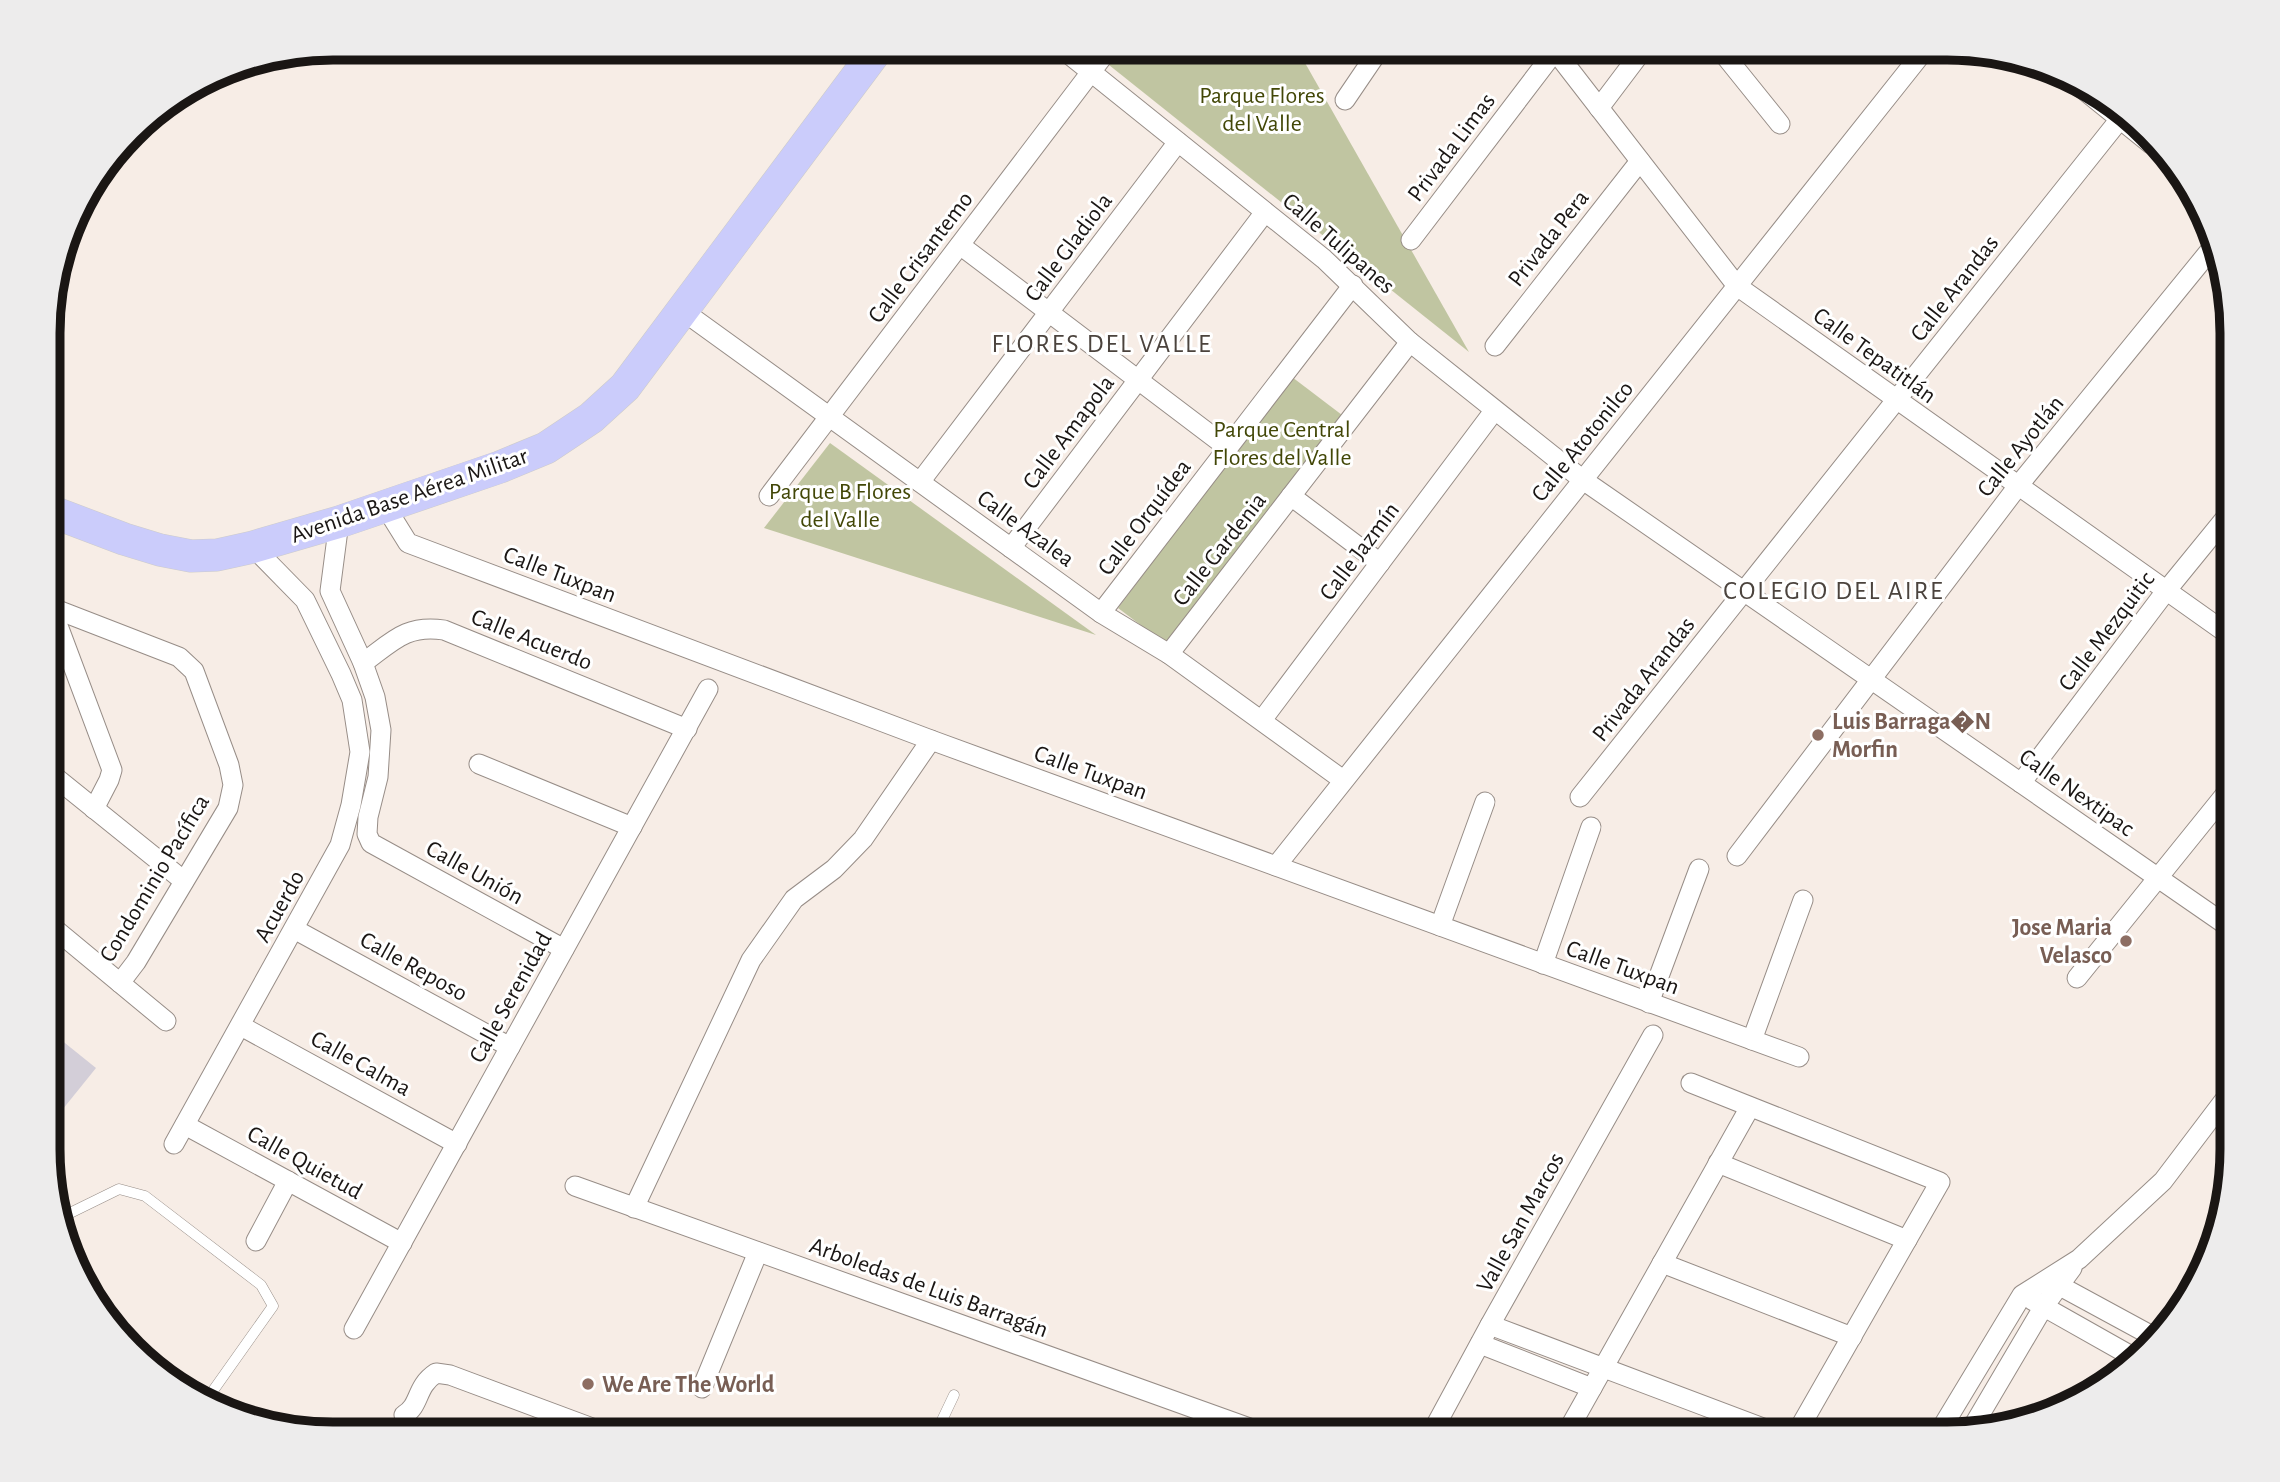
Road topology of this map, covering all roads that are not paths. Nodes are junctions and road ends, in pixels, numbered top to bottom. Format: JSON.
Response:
{"nodes":[{"id":1,"x":869,"y":60,"type":"edge"},
{"id":2,"x":1076,"y":60,"type":"edge"},
{"id":3,"x":1100,"y":60,"type":"edge"},
{"id":4,"x":1372,"y":60,"type":"edge"},
{"id":5,"x":1545,"y":60,"type":"edge"},
{"id":6,"x":1562,"y":60,"type":"edge"},
{"id":7,"x":1634,"y":60,"type":"edge"},
{"id":8,"x":1728,"y":60,"type":"edge"},
{"id":9,"x":1917,"y":60,"type":"edge"},
{"id":10,"x":1091,"y":72,"type":"junction"},
{"id":11,"x":1345,"y":100,"type":"dead end"},
{"id":12,"x":1599,"y":108,"type":"junction"},
{"id":13,"x":2119,"y":120,"type":"edge"},
{"id":14,"x":1780,"y":124,"type":"dead end"},
{"id":15,"x":1178,"y":142,"type":"junction"},
{"id":16,"x":1640,"y":160,"type":"junction"},
{"id":17,"x":1265,"y":212,"type":"junction"},
{"id":18,"x":1411,"y":240,"type":"dead end"},
{"id":19,"x":960,"y":245,"type":"junction"},
{"id":20,"x":2208,"y":252,"type":"edge"},
{"id":21,"x":1353,"y":285,"type":"junction"},
{"id":22,"x":1737,"y":286,"type":"junction"},
{"id":23,"x":683,"y":311,"type":"junction"},
{"id":24,"x":1049,"y":313,"type":"junction"},
{"id":25,"x":1410,"y":342,"type":"junction"},
{"id":26,"x":1495,"y":346,"type":"dead end"},
{"id":27,"x":1138,"y":380,"type":"junction"},
{"id":28,"x":1896,"y":400,"type":"junction"},
{"id":29,"x":1494,"y":411,"type":"junction"},
{"id":30,"x":829,"y":417,"type":"junction"},
{"id":31,"x":1228,"y":448,"type":"junction"},
{"id":32,"x":1583,"y":480,"type":"junction"},
{"id":33,"x":920,"y":482,"type":"junction"},
{"id":34,"x":2018,"y":486,"type":"junction"},
{"id":35,"x":769,"y":496,"type":"dead end"},
{"id":36,"x":1291,"y":496,"type":"junction"},
{"id":37,"x":385,"y":506,"type":"junction"},
{"id":38,"x":60,"y":515,"type":"edge"},
{"id":39,"x":339,"y":522,"type":"junction"},
{"id":40,"x":2221,"y":524,"type":"edge"},
{"id":41,"x":253,"y":547,"type":"junction"},
{"id":42,"x":1011,"y":548,"type":"junction"},
{"id":43,"x":1380,"y":564,"type":"junction"},
{"id":44,"x":330,"y":591,"type":"junction"},
{"id":45,"x":1744,"y":591,"type":"junction"},
{"id":46,"x":2166,"y":591,"type":"junction"},
{"id":47,"x":305,"y":600,"type":"junction"},
{"id":48,"x":60,"y":611,"type":"edge"},
{"id":49,"x":1101,"y":613,"type":"junction"},
{"id":50,"x":343,"y":619,"type":"junction"},
{"id":51,"x":319,"y":628,"type":"junction"},
{"id":52,"x":2221,"y":630,"type":"edge"},
{"id":53,"x":60,"y":633,"type":"edge"},
{"id":54,"x":1169,"y":654,"type":"junction"},
{"id":55,"x":363,"y":663,"type":"junction"},
{"id":56,"x":1870,"y":678,"type":"junction"},
{"id":57,"x":708,"y":690,"type":"dead end"},
{"id":58,"x":1262,"y":720,"type":"junction"},
{"id":59,"x":687,"y":729,"type":"junction"},
{"id":60,"x":931,"y":740,"type":"junction"},
{"id":61,"x":479,"y":764,"type":"dead end"},
{"id":62,"x":60,"y":780,"type":"edge"},
{"id":63,"x":1343,"y":780,"type":"junction"},
{"id":64,"x":2021,"y":783,"type":"junction"},
{"id":65,"x":1580,"y":797,"type":"dead end"},
{"id":66,"x":2221,"y":800,"type":"edge"},
{"id":67,"x":1485,"y":802,"type":"dead end"},
{"id":68,"x":94,"y":808,"type":"junction"},
{"id":69,"x":632,"y":827,"type":"junction"},
{"id":70,"x":1591,"y":827,"type":"dead end"},
{"id":71,"x":344,"y":832,"type":"junction"},
{"id":72,"x":367,"y":834,"type":"junction"},
{"id":73,"x":1737,"y":856,"type":"dead end"},
{"id":74,"x":1276,"y":866,"type":"junction"},
{"id":75,"x":1699,"y":869,"type":"dead end"},
{"id":76,"x":2159,"y":879,"type":"junction"},
{"id":77,"x":184,"y":881,"type":"junction"},
{"id":78,"x":1803,"y":900,"type":"dead end"},
{"id":79,"x":2221,"y":921,"type":"edge"},
{"id":80,"x":1440,"y":926,"type":"junction"},
{"id":81,"x":294,"y":929,"type":"junction"},
{"id":82,"x":60,"y":933,"type":"edge"},
{"id":83,"x":564,"y":949,"type":"junction"},
{"id":84,"x":1543,"y":964,"type":"junction"},
{"id":85,"x":2077,"y":978,"type":"dead end"},
{"id":86,"x":120,"y":983,"type":"junction"},
{"id":87,"x":1649,"y":1003,"type":"junction"},
{"id":88,"x":166,"y":1021,"type":"dead end"},
{"id":89,"x":241,"y":1026,"type":"junction"},
{"id":90,"x":1653,"y":1035,"type":"dead end"},
{"id":91,"x":1752,"y":1040,"type":"junction"},
{"id":92,"x":510,"y":1047,"type":"junction"},
{"id":93,"x":1799,"y":1057,"type":"dead end"},
{"id":94,"x":1690,"y":1083,"type":"dead end"},
{"id":95,"x":2221,"y":1105,"type":"edge"},
{"id":96,"x":1750,"y":1107,"type":"junction"},
{"id":97,"x":185,"y":1125,"type":"junction"},
{"id":98,"x":174,"y":1144,"type":"dead end"},
{"id":99,"x":457,"y":1144,"type":"junction"},
{"id":100,"x":1718,"y":1163,"type":"junction"},
{"id":101,"x":288,"y":1181,"type":"junction"},
{"id":102,"x":575,"y":1186,"type":"dead end"},
{"id":103,"x":634,"y":1208,"type":"junction"},
{"id":104,"x":68,"y":1214,"type":"edge"},
{"id":105,"x":1907,"y":1240,"type":"junction"},
{"id":106,"x":256,"y":1241,"type":"dead end"},
{"id":107,"x":402,"y":1243,"type":"junction"},
{"id":108,"x":758,"y":1252,"type":"junction"},
{"id":109,"x":1662,"y":1263,"type":"junction"},
{"id":110,"x":2054,"y":1283,"type":"junction"},
{"id":111,"x":2022,"y":1295,"type":"junction"},
{"id":112,"x":2044,"y":1306,"type":"junction"},
{"id":113,"x":1490,"y":1325,"type":"junction"},
{"id":114,"x":354,"y":1329,"type":"dead end"},
{"id":115,"x":2149,"y":1334,"type":"edge"},
{"id":116,"x":1852,"y":1337,"type":"junction"},
{"id":117,"x":1480,"y":1344,"type":"junction"},
{"id":118,"x":2129,"y":1354,"type":"edge"},
{"id":119,"x":1604,"y":1368,"type":"junction"},
{"id":120,"x":702,"y":1388,"type":"dead end"},
{"id":121,"x":1592,"y":1388,"type":"junction"},
{"id":122,"x":211,"y":1394,"type":"edge"},
{"id":123,"x":954,"y":1395,"type":"dead end"},
{"id":124,"x":404,"y":1415,"type":"dead end"},
{"id":125,"x":1976,"y":1421,"type":"edge"},
{"id":126,"x":576,"y":1422,"type":"edge"},
{"id":127,"x":941,"y":1422,"type":"edge"},
{"id":128,"x":1233,"y":1422,"type":"edge"},
{"id":129,"x":1438,"y":1422,"type":"edge"},
{"id":130,"x":1573,"y":1422,"type":"edge"},
{"id":131,"x":1747,"y":1422,"type":"edge"},
{"id":132,"x":1803,"y":1422,"type":"edge"},
{"id":133,"x":1945,"y":1422,"type":"edge"}],
"edges":[{"from":1,"to":23,"type":"main road","name":"Avenida Base Aérea Militar"},
{"from":2,"to":10,"type":"street","name":"Calle Tulipanes"},
{"from":3,"to":10,"type":"street","name":"Calle Crisantemo"},
{"from":4,"to":11,"type":"street"},
{"from":5,"to":18,"type":"street","name":"Privada Limas"},
{"from":6,"to":12,"type":"street","name":"Calle Tepatitlán"},
{"from":7,"to":12,"type":"street"},
{"from":8,"to":14,"type":"street"},
{"from":9,"to":22,"type":"street","name":"Calle Atotonilco"},
{"from":10,"to":15,"type":"street","name":"Calle Tulipanes"},
{"from":10,"to":19,"type":"street","name":"Calle Crisantemo"},
{"from":12,"to":16,"type":"street","name":"Calle Tepatitlán"},
{"from":13,"to":28,"type":"street","name":"Calle Arandas"},
{"from":15,"to":17,"type":"street","name":"Calle Tulipanes"},
{"from":15,"to":24,"type":"street","name":"Calle Gladiola"},
{"from":16,"to":22,"type":"street","name":"Calle Tepatitlán"},
{"from":16,"to":26,"type":"street","name":"Privada Pera"},
{"from":17,"to":21,"type":"street","name":"Calle Tulipanes"},
{"from":17,"to":27,"type":"street","name":"Calle Amapola"},
{"from":19,"to":24,"type":"street"},
{"from":19,"to":30,"type":"street","name":"Calle Crisantemo"},
{"from":20,"to":34,"type":"street","name":"Calle Ayotlán"},
{"from":21,"to":25,"type":"street","name":"Calle Tulipanes"},
{"from":21,"to":31,"type":"street","name":"Calle Orquídea"},
{"from":22,"to":28,"type":"street","name":"Calle Tepatitlán"},
{"from":22,"to":32,"type":"street","name":"Calle Atotonilco"},
{"from":23,"to":30,"type":"street","name":"Calle Azalea"},
{"from":23,"to":37,"type":"main road","name":"Avenida Base Aérea Militar"},
{"from":24,"to":27,"type":"street"},
{"from":24,"to":33,"type":"street","name":"Calle Gladiola"},
{"from":25,"to":29,"type":"street","name":"Calle Tulipanes"},
{"from":25,"to":36,"type":"street","name":"Calle Gardenia"},
{"from":27,"to":31,"type":"street"},
{"from":27,"to":42,"type":"street","name":"Calle Amapola"},
{"from":28,"to":34,"type":"street","name":"Calle Tepatitlán"},
{"from":28,"to":45,"type":"street","name":"Calle Arandas"},
{"from":29,"to":32,"type":"street","name":"Calle Tulipanes"},
{"from":29,"to":43,"type":"street","name":"Calle Jazmín"},
{"from":30,"to":33,"type":"street","name":"Calle Azalea"},
{"from":30,"to":35,"type":"street","name":"Calle Crisantemo"},
{"from":31,"to":49,"type":"street","name":"Calle Orquídea"},
{"from":32,"to":45,"type":"street","name":"Calle Nextipac"},
{"from":32,"to":63,"type":"street","name":"Calle Atotonilco"},
{"from":33,"to":42,"type":"street","name":"Calle Azalea"},
{"from":34,"to":46,"type":"street","name":"Calle Tepatitlán"},
{"from":34,"to":56,"type":"street","name":"Calle Ayotlán"},
{"from":36,"to":43,"type":"street"},
{"from":36,"to":54,"type":"street","name":"Calle Gardenia"},
{"from":37,"to":39,"type":"main road","name":"Avenida Base Aérea Militar"},
{"from":37,"to":60,"type":"street","name":"Calle Tuxpan"},
{"from":38,"to":41,"type":"main road","name":"Avenida Base Aérea Militar"},
{"from":39,"to":41,"type":"main road","name":"Avenida Base Aérea Militar"},
{"from":39,"to":44,"type":"street"},
{"from":40,"to":46,"type":"street","name":"Calle Mezquitic"},
{"from":41,"to":47,"type":"street","name":"Acuerdo"},
{"from":42,"to":49,"type":"street","name":"Calle Azalea"},
{"from":43,"to":58,"type":"street","name":"Calle Jazmín"},
{"from":44,"to":47,"type":"street"},
{"from":44,"to":50,"type":"street"},
{"from":45,"to":56,"type":"street","name":"Calle Nextipac"},
{"from":45,"to":65,"type":"street","name":"Privada Arandas"},
{"from":46,"to":52,"type":"street","name":"Calle Tepatitlán"},
{"from":46,"to":64,"type":"street","name":"Calle Mezquitic"},
{"from":47,"to":51,"type":"street","name":"Acuerdo"},
{"from":48,"to":77,"type":"street","name":"Condominio Pacífica"},
{"from":49,"to":54,"type":"street","name":"Calle Azalea"},
{"from":50,"to":51,"type":"street"},
{"from":50,"to":55,"type":"street"},
{"from":51,"to":71,"type":"street","name":"Acuerdo"},
{"from":53,"to":68,"type":"street"},
{"from":54,"to":58,"type":"street","name":"Calle Azalea"},
{"from":55,"to":59,"type":"street","name":"Calle Acuerdo"},
{"from":55,"to":72,"type":"street"},
{"from":56,"to":64,"type":"street","name":"Calle Nextipac"},
{"from":56,"to":73,"type":"street","name":"Calle Ayotlán"},
{"from":57,"to":59,"type":"street","name":"Calle Serenidad"},
{"from":58,"to":63,"type":"street","name":"Calle Azalea"},
{"from":59,"to":69,"type":"street","name":"Calle Serenidad"},
{"from":60,"to":74,"type":"street","name":"Calle Tuxpan"},
{"from":60,"to":103,"type":"street"},
{"from":61,"to":69,"type":"street"},
{"from":62,"to":68,"type":"street"},
{"from":63,"to":74,"type":"street","name":"Calle Atotonilco"},
{"from":64,"to":76,"type":"street","name":"Calle Nextipac"},
{"from":66,"to":76,"type":"street"},
{"from":67,"to":80,"type":"street"},
{"from":68,"to":77,"type":"street"},
{"from":69,"to":83,"type":"street","name":"Calle Serenidad"},
{"from":70,"to":84,"type":"street"},
{"from":71,"to":72,"type":"street"},
{"from":71,"to":81,"type":"street","name":"Acuerdo"},
{"from":72,"to":83,"type":"street","name":"Calle Unión"},
{"from":74,"to":80,"type":"street","name":"Calle Tuxpan"},
{"from":75,"to":87,"type":"street"},
{"from":76,"to":79,"type":"street","name":"Calle Nextipac"},
{"from":76,"to":85,"type":"street"},
{"from":77,"to":86,"type":"street","name":"Condominio Pacífica"},
{"from":78,"to":91,"type":"street"},
{"from":80,"to":84,"type":"street","name":"Calle Tuxpan"},
{"from":81,"to":89,"type":"street","name":"Acuerdo"},
{"from":81,"to":92,"type":"street","name":"Calle Reposo"},
{"from":82,"to":86,"type":"street","name":"Condominio Pacífica"},
{"from":83,"to":92,"type":"street","name":"Calle Serenidad"},
{"from":84,"to":87,"type":"street","name":"Calle Tuxpan"},
{"from":86,"to":88,"type":"street","name":"Condominio Pacífica"},
{"from":87,"to":91,"type":"street","name":"Calle Tuxpan"},
{"from":89,"to":97,"type":"street","name":"Acuerdo"},
{"from":89,"to":99,"type":"street","name":"Calle Calma"},
{"from":90,"to":113,"type":"street","name":"Valle San Marcos"},
{"from":91,"to":93,"type":"street","name":"Calle Tuxpan"},
{"from":92,"to":99,"type":"street","name":"Calle Serenidad"},
{"from":94,"to":96,"type":"street"},
{"from":95,"to":110,"type":"street"},
{"from":96,"to":100,"type":"street"},
{"from":96,"to":105,"type":"street"},
{"from":97,"to":98,"type":"street","name":"Acuerdo"},
{"from":97,"to":101,"type":"street","name":"Calle Quietud"},
{"from":99,"to":107,"type":"street","name":"Calle Serenidad"},
{"from":100,"to":105,"type":"street"},
{"from":100,"to":109,"type":"street"},
{"from":101,"to":106,"type":"street"},
{"from":101,"to":107,"type":"street","name":"Calle Quietud"},
{"from":102,"to":103,"type":"street","name":"Arboledas de Luis Barragán"},
{"from":103,"to":108,"type":"street","name":"Arboledas de Luis Barragán"},
{"from":104,"to":122,"type":"lane"},
{"from":105,"to":116,"type":"street"},
{"from":107,"to":114,"type":"street","name":"Calle Serenidad"},
{"from":108,"to":120,"type":"street"},
{"from":108,"to":128,"type":"street","name":"Arboledas de Luis Barragán"},
{"from":109,"to":116,"type":"street"},
{"from":109,"to":119,"type":"street"},
{"from":110,"to":111,"type":"street"},
{"from":110,"to":112,"type":"street"},
{"from":110,"to":115,"type":"street"},
{"from":111,"to":112,"type":"street"},
{"from":111,"to":133,"type":"street"},
{"from":112,"to":118,"type":"street"},
{"from":112,"to":125,"type":"street"},
{"from":113,"to":117,"type":"street","name":"Valle San Marcos"},
{"from":113,"to":119,"type":"street"},
{"from":116,"to":132,"type":"street"},
{"from":117,"to":121,"type":"street"},
{"from":117,"to":129,"type":"street","name":"Valle San Marcos"},
{"from":119,"to":121,"type":"street"},
{"from":119,"to":131,"type":"street"},
{"from":121,"to":130,"type":"street"},
{"from":123,"to":127,"type":"lane"},
{"from":124,"to":126,"type":"street"}]}
